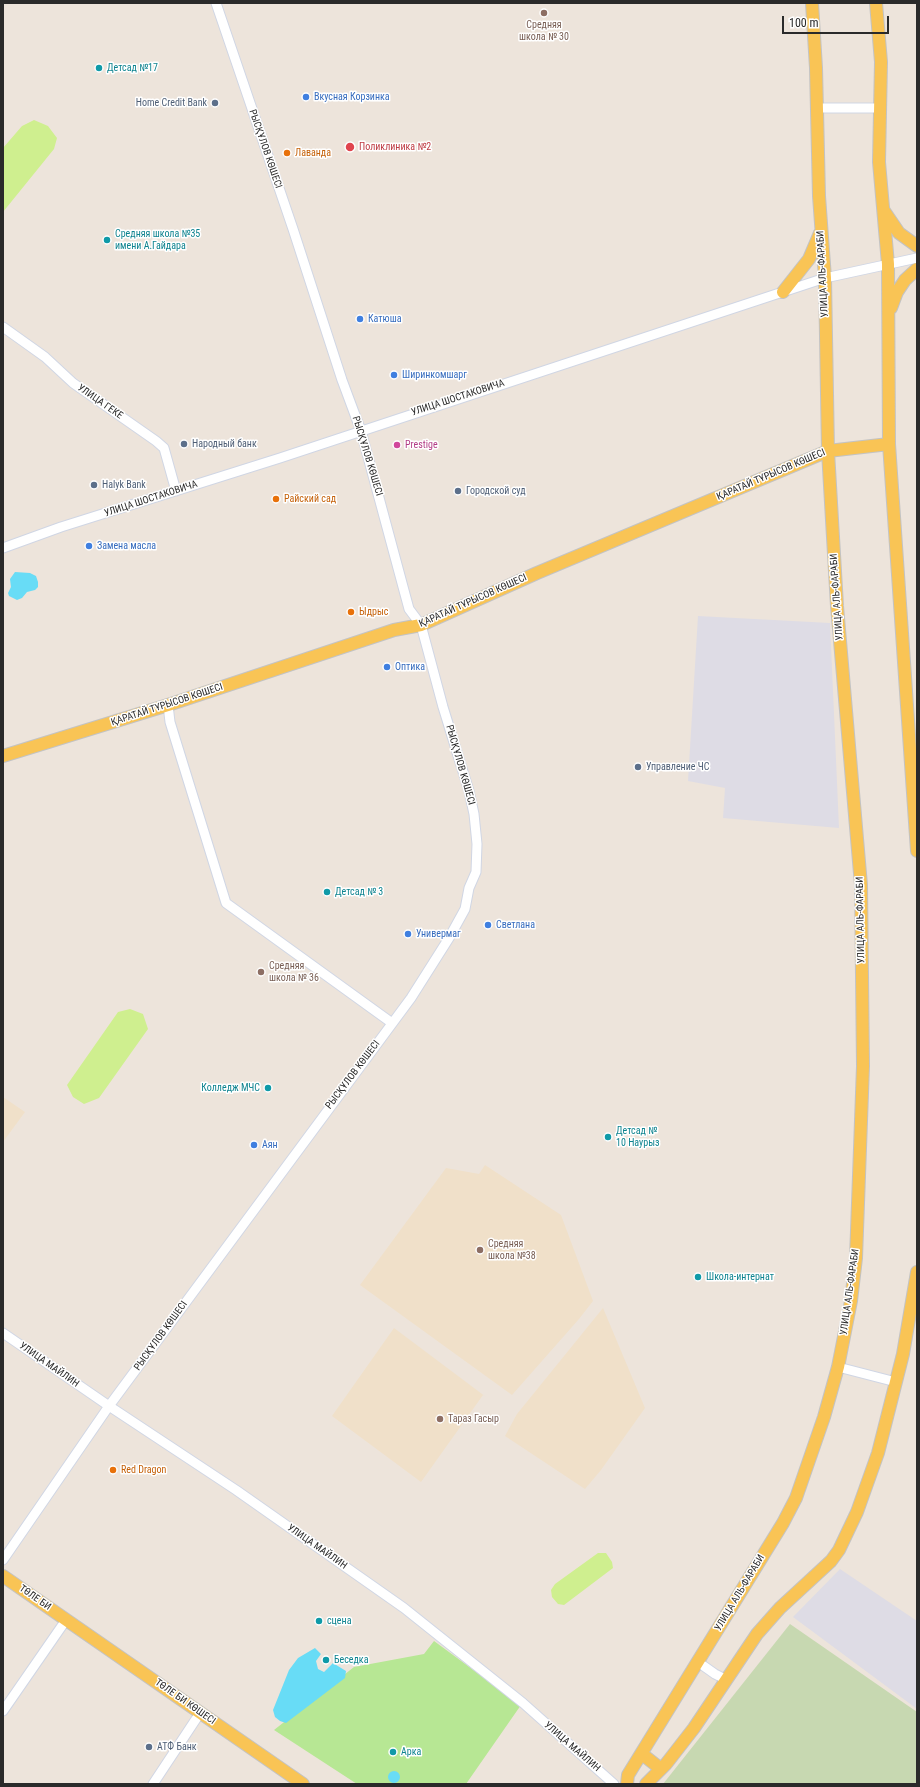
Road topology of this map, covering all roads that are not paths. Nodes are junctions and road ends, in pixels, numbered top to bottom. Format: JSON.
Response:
{"nodes":[{"id":1,"x":216,"y":3,"type":"edge"},
{"id":2,"x":812,"y":3,"type":"edge"},
{"id":3,"x":876,"y":3,"type":"edge"},
{"id":4,"x":817,"y":108,"type":"junction"},
{"id":5,"x":880,"y":108,"type":"junction"},
{"id":6,"x":883,"y":209,"type":"junction"},
{"id":7,"x":821,"y":228,"type":"junction"},
{"id":8,"x":917,"y":246,"type":"edge"},
{"id":9,"x":917,"y":258,"type":"edge"},
{"id":10,"x":888,"y":264,"type":"junction"},
{"id":11,"x":917,"y":269,"type":"edge"},
{"id":12,"x":825,"y":278,"type":"junction"},
{"id":13,"x":783,"y":292,"type":"junction"},
{"id":14,"x":888,"y":317,"type":"junction"},
{"id":15,"x":3,"y":327,"type":"edge"},
{"id":16,"x":361,"y":431,"type":"junction"},
{"id":17,"x":889,"y":444,"type":"junction"},
{"id":18,"x":828,"y":450,"type":"junction"},
{"id":19,"x":176,"y":491,"type":"junction"},
{"id":20,"x":3,"y":548,"type":"edge"},
{"id":21,"x":421,"y":625,"type":"junction"},
{"id":22,"x":168,"y":705,"type":"junction"},
{"id":23,"x":3,"y":756,"type":"edge"},
{"id":24,"x":917,"y":851,"type":"edge"},
{"id":25,"x":392,"y":1023,"type":"junction"},
{"id":26,"x":917,"y":1272,"type":"edge"},
{"id":27,"x":3,"y":1333,"type":"edge"},
{"id":28,"x":838,"y":1366,"type":"junction"},
{"id":29,"x":896,"y":1382,"type":"junction"},
{"id":30,"x":109,"y":1406,"type":"junction"},
{"id":31,"x":3,"y":1560,"type":"edge"},
{"id":32,"x":3,"y":1576,"type":"edge"},
{"id":33,"x":66,"y":1620,"type":"junction"},
{"id":34,"x":698,"y":1662,"type":"junction"},
{"id":35,"x":727,"y":1680,"type":"junction"},
{"id":36,"x":3,"y":1711,"type":"edge"},
{"id":37,"x":200,"y":1713,"type":"junction"},
{"id":38,"x":642,"y":1754,"type":"junction"},
{"id":39,"x":661,"y":1769,"type":"junction"},
{"id":40,"x":153,"y":1784,"type":"edge"},
{"id":41,"x":303,"y":1784,"type":"edge"},
{"id":42,"x":614,"y":1784,"type":"edge"},
{"id":43,"x":627,"y":1784,"type":"edge"},
{"id":44,"x":646,"y":1784,"type":"edge"}],
"edges":[{"from":1,"to":16,"type":"street","name":"РЫСҚҰЛОВ КӨШЕСІ"},
{"from":2,"to":4,"type":"main road","name":"УЛИЦА АЛЬ-ФАРАБИ"},
{"from":3,"to":5,"type":"main road"},
{"from":4,"to":5,"type":"street"},
{"from":4,"to":7,"type":"main road","name":"УЛИЦА АЛЬ-ФАРАБИ"},
{"from":5,"to":6,"type":"main road"},
{"from":6,"to":8,"type":"main road"},
{"from":6,"to":10,"type":"main road"},
{"from":7,"to":12,"type":"main road","name":"УЛИЦА АЛЬ-ФАРАБИ"},
{"from":7,"to":13,"type":"main road"},
{"from":9,"to":10,"type":"street","name":"УЛИЦА ШОСТАКОВИЧА"},
{"from":10,"to":12,"type":"street","name":"УЛИЦА ШОСТАКОВИЧА"},
{"from":10,"to":14,"type":"main road"},
{"from":11,"to":14,"type":"main road"},
{"from":12,"to":13,"type":"street","name":"УЛИЦА ШОСТАКОВИЧА"},
{"from":12,"to":18,"type":"main road","name":"УЛИЦА АЛЬ-ФАРАБИ"},
{"from":13,"to":16,"type":"street","name":"УЛИЦА ШОСТАКОВИЧА"},
{"from":14,"to":17,"type":"main road"},
{"from":15,"to":19,"type":"street","name":"УЛИЦА ГЕКЕ"},
{"from":16,"to":19,"type":"street","name":"УЛИЦА ШОСТАКОВИЧА"},
{"from":16,"to":21,"type":"street","name":"РЫСҚҰЛОВ КӨШЕСІ"},
{"from":17,"to":18,"type":"main road","name":"ҚАРАТАЙ ТҰРЫСОВ КӨШЕСІ"},
{"from":17,"to":24,"type":"main road"},
{"from":18,"to":21,"type":"main road","name":"ҚАРАТАЙ ТҰРЫСОВ КӨШЕСІ"},
{"from":18,"to":28,"type":"main road","name":"УЛИЦА АЛЬ-ФАРАБИ"},
{"from":19,"to":20,"type":"street","name":"УЛИЦА ШОСТАКОВИЧА"},
{"from":21,"to":22,"type":"main road","name":"ҚАРАТАЙ ТҰРЫСОВ КӨШЕСІ"},
{"from":21,"to":25,"type":"street","name":"РЫСҚҰЛОВ КӨШЕСІ"},
{"from":22,"to":23,"type":"main road","name":"ҚАРАТАЙ ТҰРЫСОВ КӨШЕСІ"},
{"from":22,"to":25,"type":"street"},
{"from":25,"to":30,"type":"street","name":"РЫСҚҰЛОВ КӨШЕСІ"},
{"from":26,"to":29,"type":"main road"},
{"from":27,"to":30,"type":"street","name":"УЛИЦА МАЙЛИН"},
{"from":28,"to":29,"type":"street"},
{"from":28,"to":34,"type":"main road","name":"УЛИЦА АЛЬ-ФАРАБИ"},
{"from":29,"to":35,"type":"main road"},
{"from":30,"to":31,"type":"street","name":"РЫСҚҰЛОВ КӨШЕСІ"},
{"from":30,"to":42,"type":"street","name":"УЛИЦА МАЙЛИН"},
{"from":32,"to":33,"type":"main road","name":"ТӨЛЕ БИ"},
{"from":33,"to":36,"type":"street"},
{"from":33,"to":37,"type":"main road","name":"ТӨЛЕ БИ КӨШЕСІ"},
{"from":34,"to":35,"type":"street"},
{"from":34,"to":38,"type":"main road","name":"УЛИЦА АЛЬ-ФАРАБИ"},
{"from":35,"to":39,"type":"main road"},
{"from":37,"to":40,"type":"street"},
{"from":37,"to":41,"type":"main road","name":"ТӨЛЕ БИ КӨШЕСІ"},
{"from":38,"to":39,"type":"main road"},
{"from":38,"to":43,"type":"main road","name":"УЛИЦА АЛЬ-ФАРАБИ"},
{"from":39,"to":44,"type":"main road"}]}
